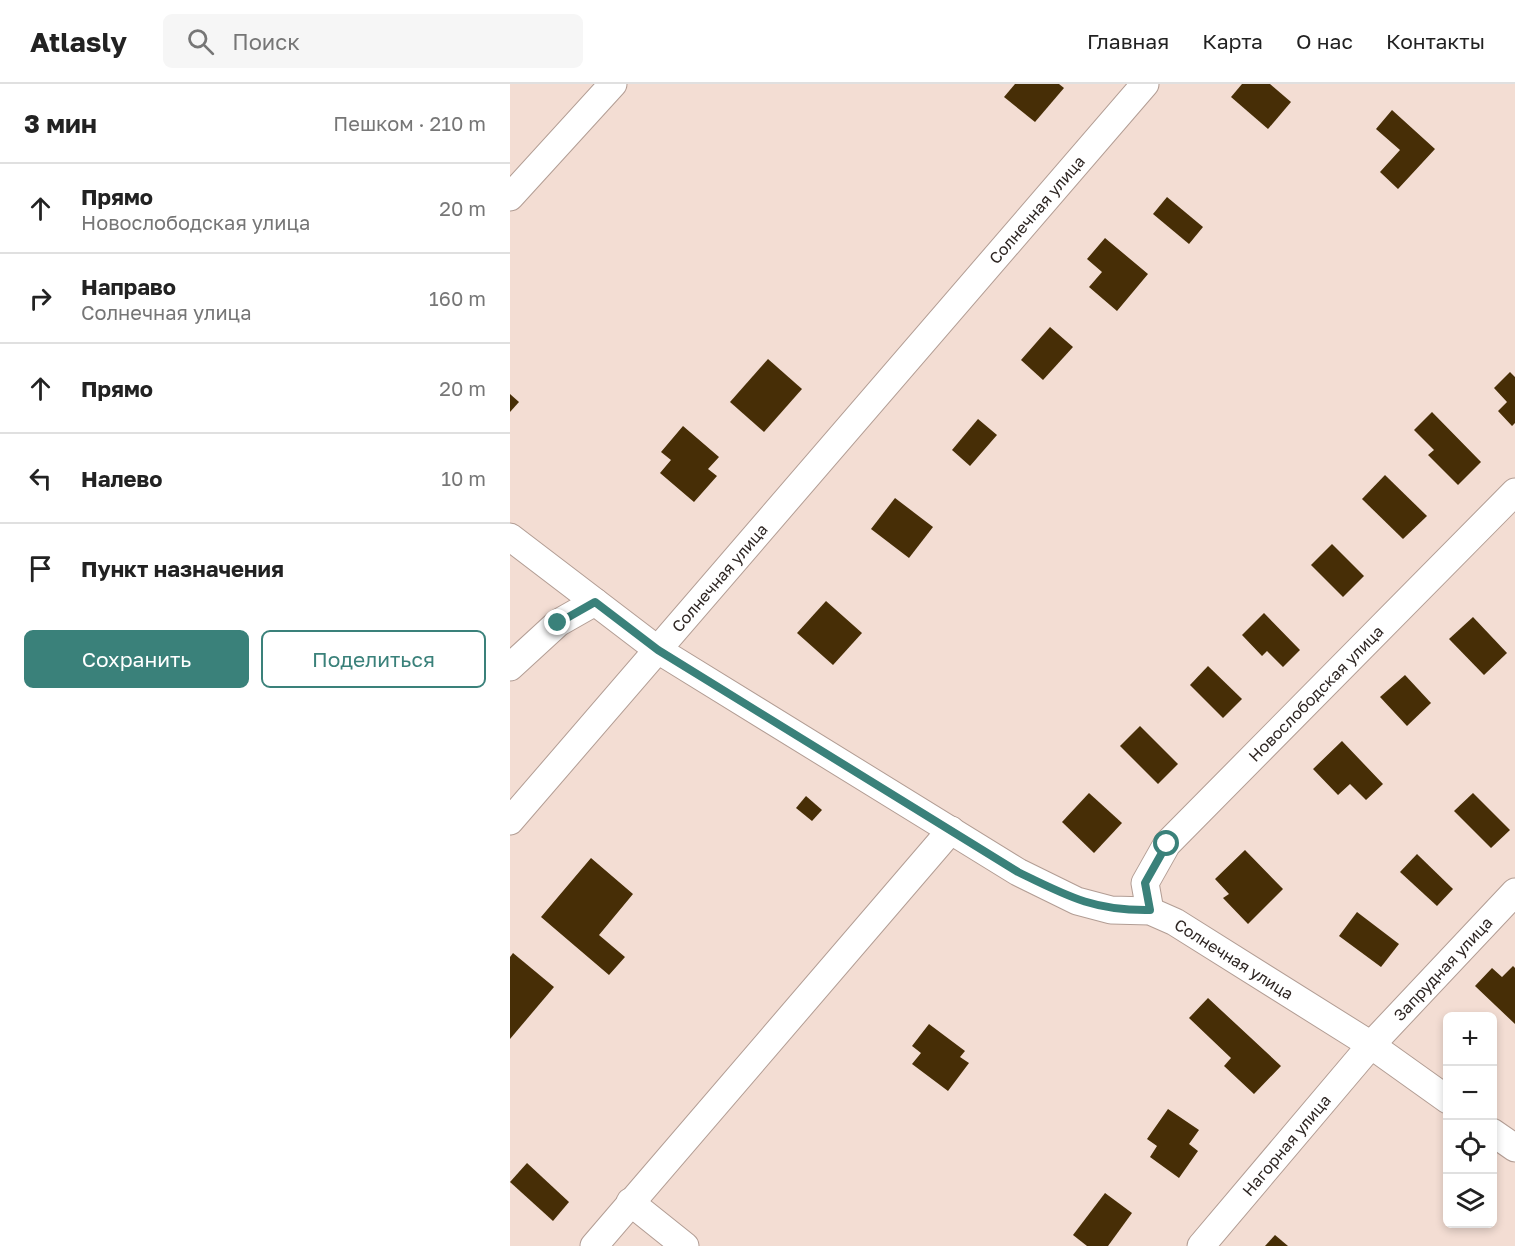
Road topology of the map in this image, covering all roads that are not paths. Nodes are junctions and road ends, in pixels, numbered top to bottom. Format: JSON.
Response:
{"nodes":[{"id":1,"x":613,"y":84,"type":"edge"},
{"id":2,"x":1145,"y":84,"type":"edge"},
{"id":3,"x":510,"y":197,"type":"edge"},
{"id":4,"x":1515,"y":492,"type":"edge"},
{"id":5,"x":510,"y":537,"type":"edge"},
{"id":6,"x":595,"y":602,"type":"junction"},
{"id":7,"x":658,"y":650,"type":"junction"},
{"id":8,"x":510,"y":668,"type":"edge"},
{"id":9,"x":510,"y":821,"type":"edge"},
{"id":10,"x":951,"y":830,"type":"junction"},
{"id":11,"x":1515,"y":892,"type":"edge"},
{"id":12,"x":1150,"y":910,"type":"junction"},
{"id":13,"x":1371,"y":1045,"type":"junction"},
{"id":14,"x":1443,"y":1096,"type":"edge"},
{"id":15,"x":1497,"y":1135,"type":"edge"},
{"id":16,"x":1515,"y":1148,"type":"edge"},
{"id":17,"x":630,"y":1202,"type":"junction"},
{"id":18,"x":594,"y":1246,"type":"edge"},
{"id":19,"x":685,"y":1246,"type":"edge"},
{"id":20,"x":1202,"y":1246,"type":"edge"}],
"edges":[{"from":1,"to":3,"type":"street"},
{"from":2,"to":7,"type":"street","name":"Солнечная улица"},
{"from":4,"to":12,"type":"street","name":"Новослободская улица"},
{"from":5,"to":6,"type":"street"},
{"from":6,"to":7,"type":"street"},
{"from":6,"to":8,"type":"street"},
{"from":7,"to":9,"type":"street"},
{"from":7,"to":10,"type":"street","name":"Солнечная улица"},
{"from":10,"to":12,"type":"street","name":"Солнечная улица"},
{"from":10,"to":17,"type":"street"},
{"from":11,"to":13,"type":"street","name":"Запрудная улица"},
{"from":12,"to":13,"type":"street","name":"Солнечная улица"},
{"from":13,"to":14,"type":"street","name":"Солнечная улица"},
{"from":13,"to":20,"type":"street","name":"Нагорная улица"},
{"from":15,"to":16,"type":"street"},
{"from":17,"to":18,"type":"street"},
{"from":17,"to":19,"type":"street"}]}
